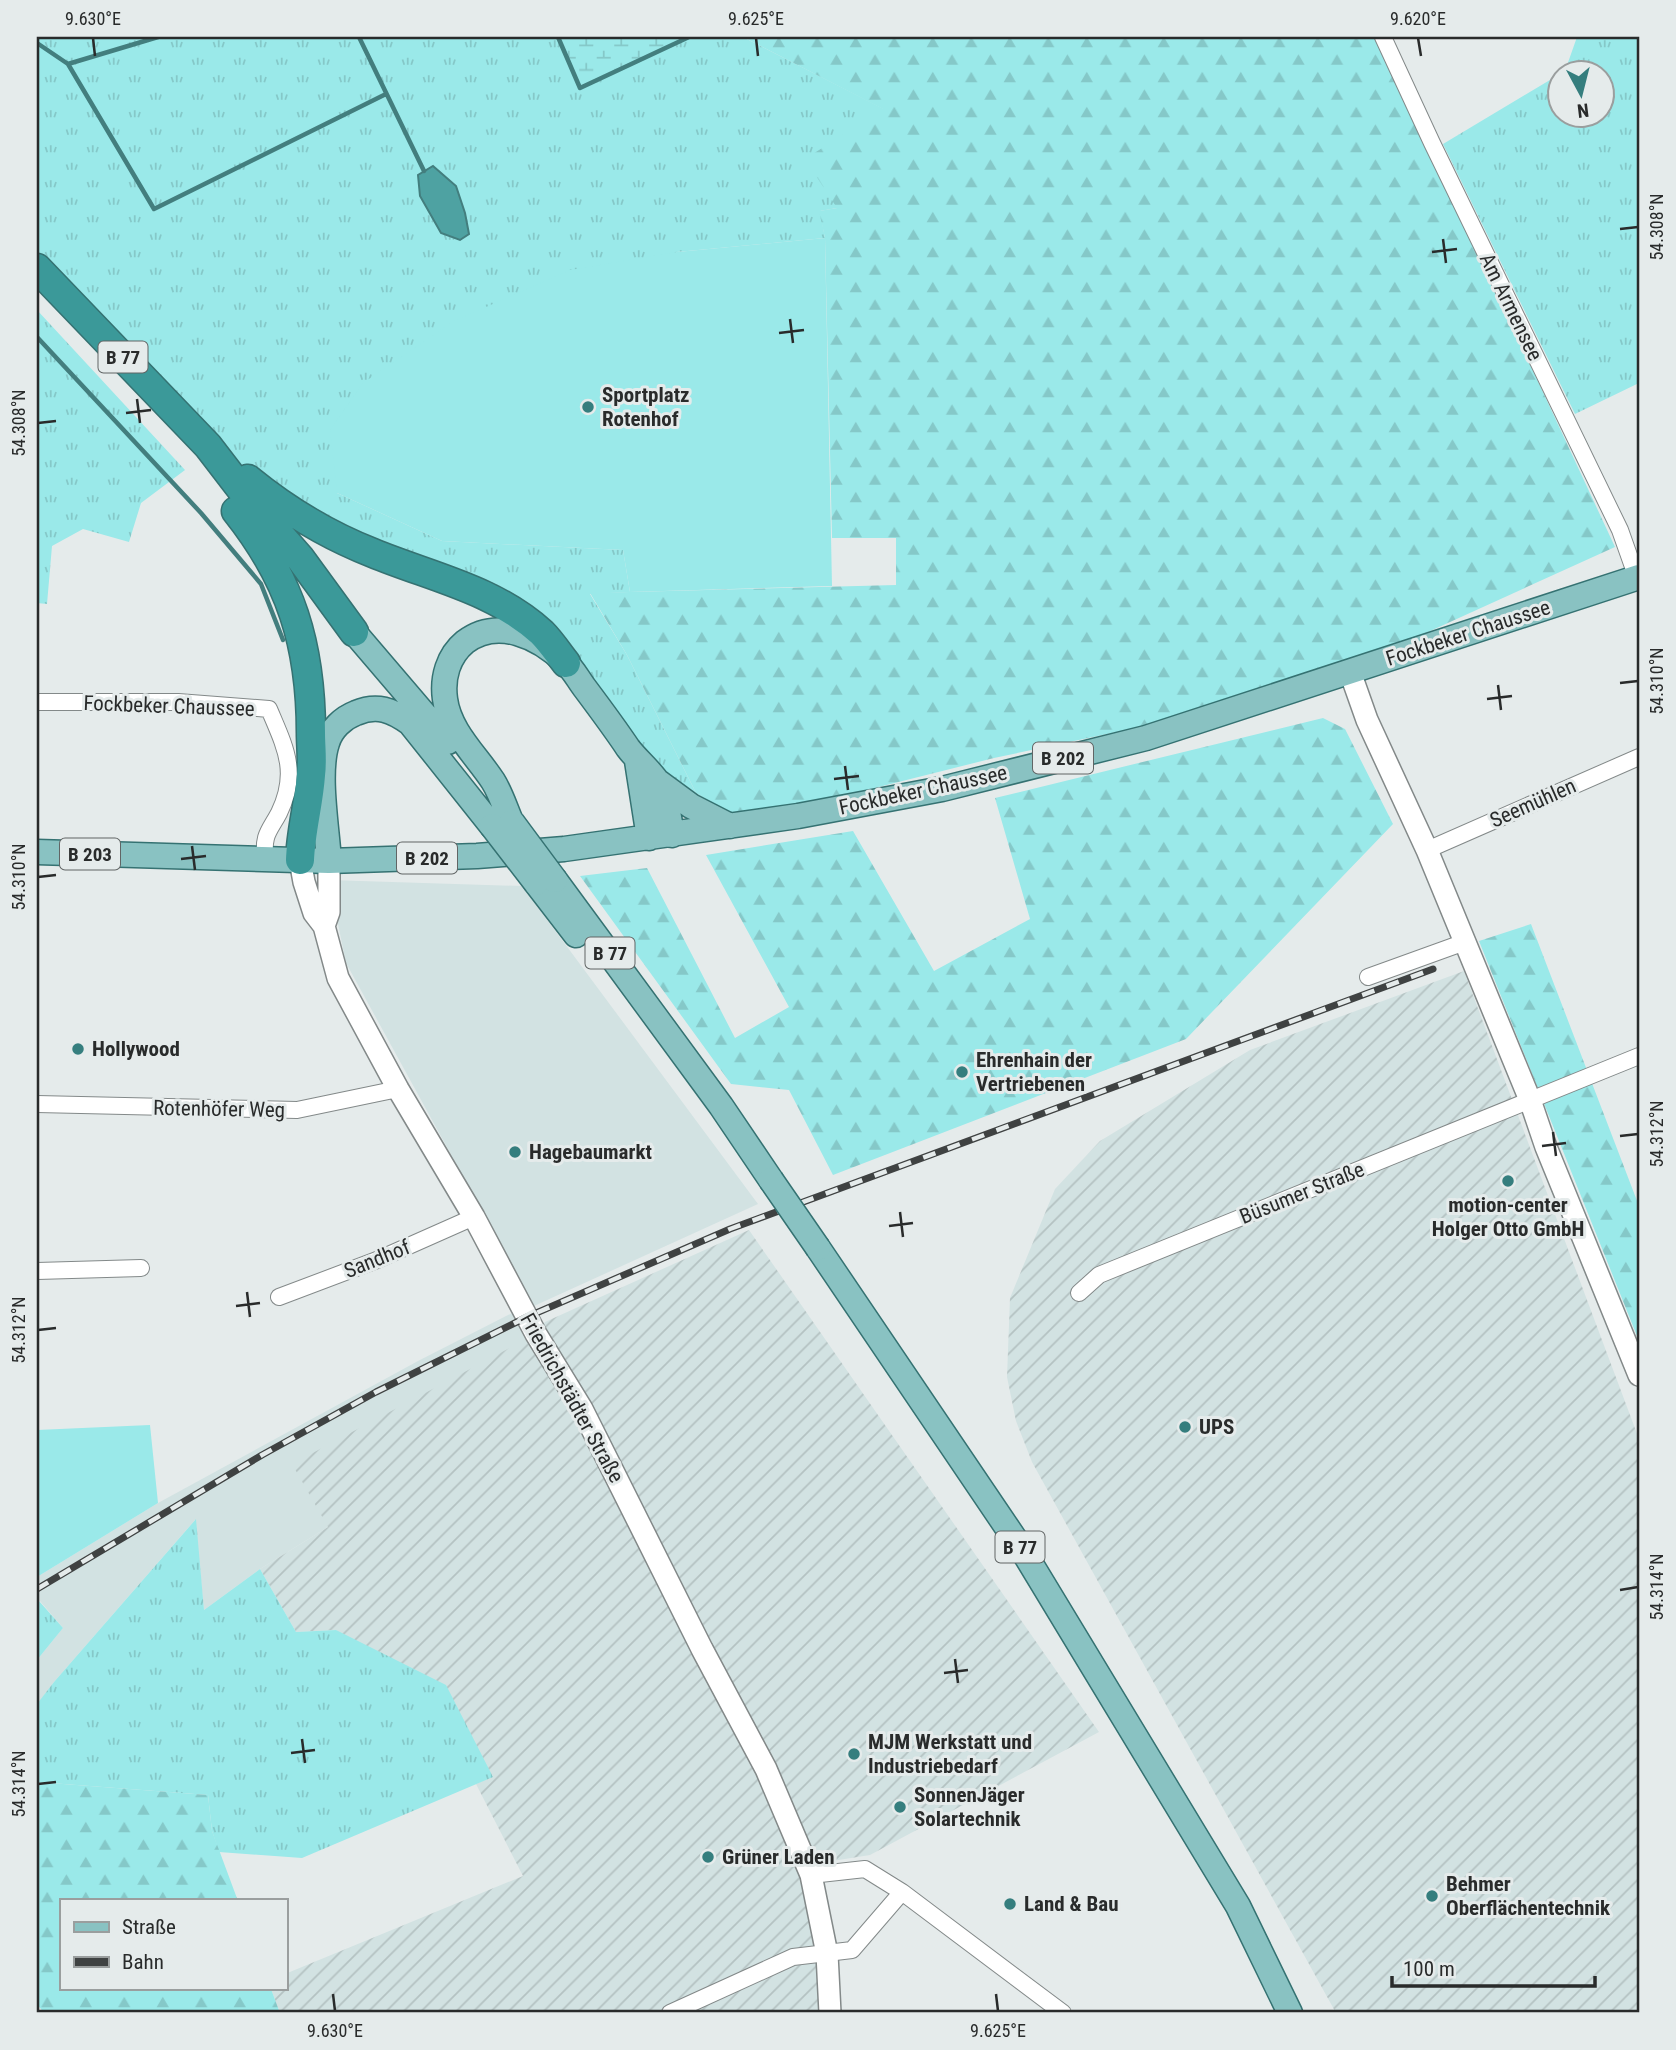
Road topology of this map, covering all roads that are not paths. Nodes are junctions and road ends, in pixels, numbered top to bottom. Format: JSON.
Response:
{"nodes":[{"id":1,"x":1382,"y":37,"type":"edge"},
{"id":2,"x":37,"y":268,"type":"edge"},
{"id":3,"x":37,"y":291,"type":"edge"},
{"id":4,"x":203,"y":454,"type":"junction"},
{"id":5,"x":1638,"y":578,"type":"edge"},
{"id":6,"x":354,"y":632,"type":"joint"},
{"id":7,"x":566,"y":663,"type":"junction"},
{"id":8,"x":1350,"y":672,"type":"junction"},
{"id":9,"x":37,"y":702,"type":"edge"},
{"id":10,"x":1639,"y":757,"type":"edge"},
{"id":11,"x":637,"y":761,"type":"junction"},
{"id":12,"x":657,"y":781,"type":"junction"},
{"id":13,"x":505,"y":822,"type":"junction"},
{"id":14,"x":730,"y":827,"type":"junction"},
{"id":15,"x":660,"y":836,"type":"junction"},
{"id":16,"x":1427,"y":849,"type":"junction"},
{"id":17,"x":37,"y":852,"type":"edge"},
{"id":18,"x":265,"y":858,"type":"junction"},
{"id":19,"x":300,"y":860,"type":"junction"},
{"id":20,"x":329,"y":861,"type":"junction"},
{"id":21,"x":324,"y":926,"type":"junction"},
{"id":22,"x":1465,"y":942,"type":"junction"},
{"id":23,"x":1368,"y":977,"type":"dead end"},
{"id":24,"x":1639,"y":1056,"type":"edge"},
{"id":25,"x":398,"y":1089,"type":"junction"},
{"id":26,"x":1530,"y":1100,"type":"junction"},
{"id":27,"x":37,"y":1104,"type":"edge"},
{"id":28,"x":474,"y":1217,"type":"junction"},
{"id":29,"x":141,"y":1268,"type":"dead end"},
{"id":30,"x":37,"y":1271,"type":"edge"},
{"id":31,"x":1079,"y":1293,"type":"dead end"},
{"id":32,"x":279,"y":1297,"type":"dead end"},
{"id":33,"x":1639,"y":1375,"type":"edge"},
{"id":34,"x":811,"y":1875,"type":"junction"},
{"id":35,"x":902,"y":1892,"type":"junction"},
{"id":36,"x":1238,"y":1906,"type":"junction"},
{"id":37,"x":827,"y":1954,"type":"junction"},
{"id":38,"x":834,"y":2010,"type":"edge"},
{"id":39,"x":670,"y":2013,"type":"edge"},
{"id":40,"x":1063,"y":2013,"type":"edge"},
{"id":41,"x":1290,"y":2013,"type":"edge"},
{"id":42,"x":1308,"y":2013,"type":"edge"}],
"edges":[{"from":1,"to":5,"type":"street","name":"Am Armensee"},
{"from":2,"to":4,"type":"highway","number":"B 77"},
{"from":3,"to":4,"type":"highway","number":"B 77"},
{"from":4,"to":6,"type":"highway","number":"B 77"},
{"from":4,"to":7,"type":"highway"},
{"from":4,"to":19,"type":"highway"},
{"from":5,"to":8,"type":"main road","name":"Fockbeker Chaussee","number":"B 202"},
{"from":6,"to":13,"type":"main road","number":"B 77"},
{"from":7,"to":11,"type":"main road"},
{"from":7,"to":13,"type":"main road"},
{"from":8,"to":14,"type":"main road","name":"Fockbeker Chaussee","number":"B 202"},
{"from":8,"to":16,"type":"street"},
{"from":9,"to":18,"type":"street","name":"Fockbeker Chaussee"},
{"from":10,"to":16,"type":"street","name":"Seemühlen"},
{"from":11,"to":12,"type":"main road"},
{"from":11,"to":15,"type":"main road"},
{"from":12,"to":14,"type":"main road"},
{"from":12,"to":15,"type":"main road"},
{"from":13,"to":20,"type":"main road"},
{"from":13,"to":36,"type":"main road","number":"B 77","bridge":true},
{"from":14,"to":15,"type":"main road","name":"Fockbeker Chaussee","number":"B 202"},
{"from":15,"to":20,"type":"main road","name":"Fockbeker Chaussee","number":"B 202"},
{"from":16,"to":22,"type":"street"},
{"from":17,"to":18,"type":"main road","name":"Fockbeker Chaussee","number":"B 203"},
{"from":18,"to":19,"type":"main road","name":"Fockbeker Chaussee","number":"B 203"},
{"from":19,"to":20,"type":"main road","name":"Fockbeker Chaussee","number":"B 202"},
{"from":19,"to":21,"type":"street","name":"Friedrichstädter Straße"},
{"from":20,"to":21,"type":"street","name":"Friedrichstädter Straße"},
{"from":21,"to":25,"type":"street","name":"Friedrichstädter Straße"},
{"from":22,"to":23,"type":"street"},
{"from":22,"to":26,"type":"street"},
{"from":24,"to":26,"type":"street","name":"Büsumer Straße"},
{"from":25,"to":27,"type":"street","name":"Rotenhöfer Weg"},
{"from":25,"to":28,"type":"street","name":"Friedrichstädter Straße"},
{"from":26,"to":31,"type":"street","name":"Büsumer Straße"},
{"from":26,"to":33,"type":"street"},
{"from":28,"to":32,"type":"street","name":"Sandhof"},
{"from":28,"to":34,"type":"street","name":"Friedrichstädter Straße"},
{"from":29,"to":30,"type":"street"},
{"from":34,"to":35,"type":"street"},
{"from":34,"to":37,"type":"street","name":"Friedrichstädter Straße"},
{"from":35,"to":37,"type":"street"},
{"from":35,"to":40,"type":"street"},
{"from":36,"to":41,"type":"main road","number":"B 77"},
{"from":36,"to":42,"type":"main road"},
{"from":37,"to":38,"type":"street","name":"Friedrichstädter Straße"},
{"from":37,"to":39,"type":"street"}]}
